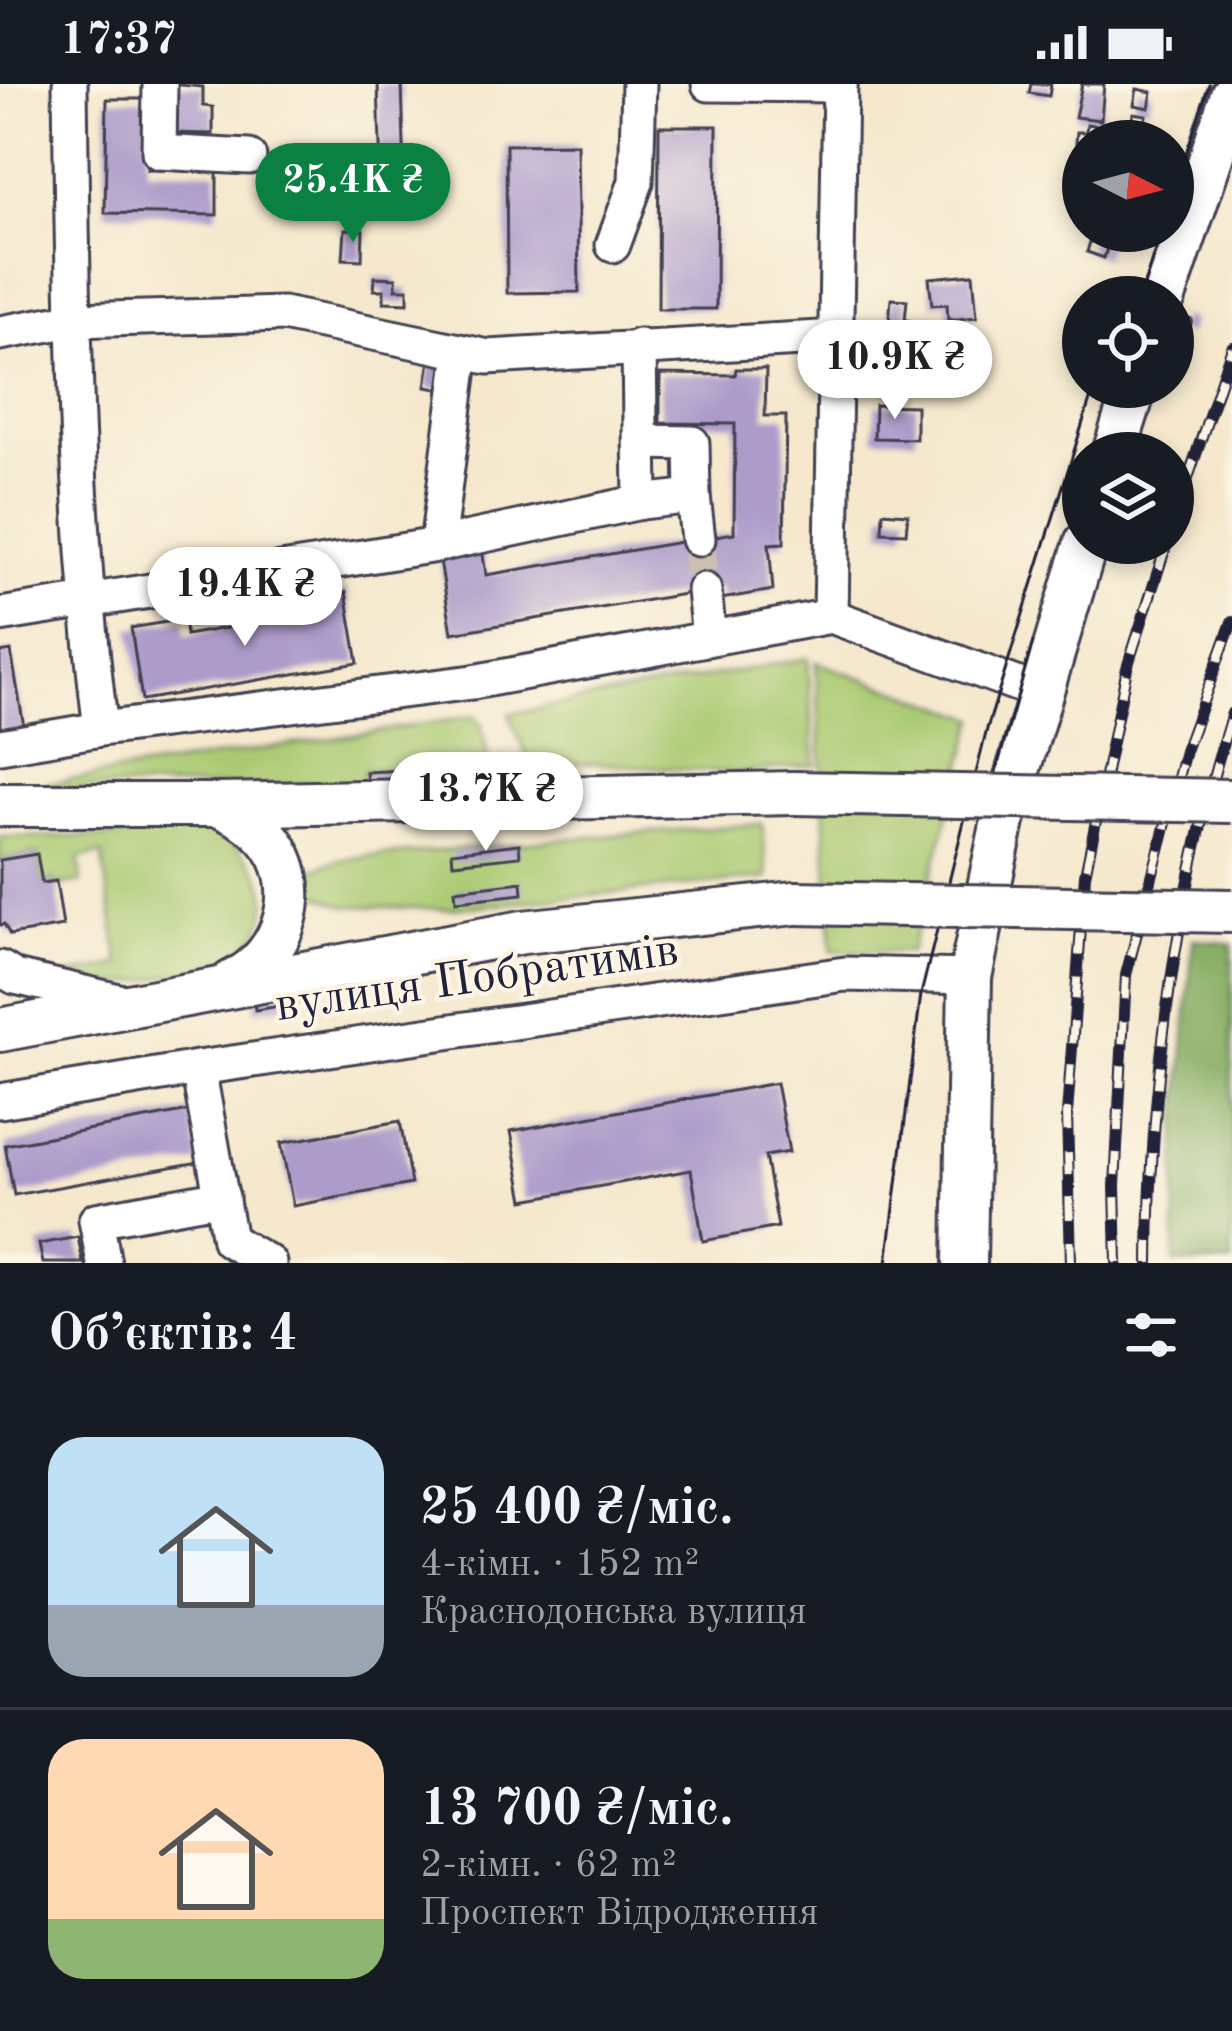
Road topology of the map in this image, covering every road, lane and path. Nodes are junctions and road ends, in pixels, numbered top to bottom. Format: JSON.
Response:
{"nodes":[{"id":1,"x":70,"y":84,"type":"edge"},
{"id":2,"x":160,"y":84,"type":"edge"},
{"id":3,"x":639,"y":84,"type":"edge"},
{"id":4,"x":709,"y":84,"type":"edge"},
{"id":5,"x":840,"y":84,"type":"edge"},
{"id":6,"x":1232,"y":95,"type":"edge"},
{"id":7,"x":249,"y":157,"type":"dead end"},
{"id":8,"x":613,"y":245,"type":"dead end"},
{"id":9,"x":1171,"y":276,"type":"edge"},
{"id":10,"x":73,"y":320,"type":"junction"},
{"id":11,"x":0,"y":333,"type":"edge"},
{"id":12,"x":838,"y":337,"type":"junction"},
{"id":13,"x":639,"y":346,"type":"junction"},
{"id":14,"x":462,"y":352,"type":"junction"},
{"id":15,"x":641,"y":442,"type":"junction"},
{"id":16,"x":693,"y":496,"type":"junction"},
{"id":17,"x":641,"y":502,"type":"junction"},
{"id":18,"x":698,"y":539,"type":"tunnel mouth"},
{"id":19,"x":437,"y":545,"type":"junction"},
{"id":20,"x":1080,"y":564,"type":"edge"},
{"id":21,"x":704,"y":590,"type":"tunnel mouth"},
{"id":22,"x":85,"y":602,"type":"junction"},
{"id":23,"x":0,"y":615,"type":"edge"},
{"id":24,"x":831,"y":616,"type":"junction"},
{"id":25,"x":710,"y":638,"type":"junction"},
{"id":26,"x":1041,"y":692,"type":"junction"},
{"id":27,"x":101,"y":729,"type":"junction"},
{"id":28,"x":0,"y":746,"type":"edge"},
{"id":29,"x":1232,"y":801,"type":"edge"},
{"id":30,"x":0,"y":806,"type":"edge"},
{"id":31,"x":219,"y":806,"type":"junction"},
{"id":32,"x":1232,"y":911,"type":"edge"},
{"id":33,"x":0,"y":968,"type":"edge"},
{"id":34,"x":970,"y":977,"type":"junction"},
{"id":35,"x":220,"y":987,"type":"junction"},
{"id":36,"x":138,"y":1003,"type":"junction"},
{"id":37,"x":0,"y":1030,"type":"edge"},
{"id":38,"x":198,"y":1068,"type":"junction"},
{"id":39,"x":0,"y":1101,"type":"edge"},
{"id":40,"x":221,"y":1197,"type":"junction"},
{"id":41,"x":969,"y":1214,"type":"junction"},
{"id":42,"x":104,"y":1263,"type":"edge"},
{"id":43,"x":269,"y":1263,"type":"edge"},
{"id":44,"x":965,"y":1263,"type":"edge"},
{"id":45,"x":981,"y":1263,"type":"edge"}],
"edges":[{"from":1,"to":10,"type":"street"},
{"from":2,"to":7,"type":"street"},
{"from":3,"to":8,"type":"street"},
{"from":4,"to":5,"type":"street"},
{"from":5,"to":12,"type":"street"},
{"from":6,"to":9,"type":"main road"},
{"from":10,"to":11,"type":"street"},
{"from":10,"to":14,"type":"street"},
{"from":10,"to":22,"type":"street"},
{"from":12,"to":13,"type":"street"},
{"from":12,"to":24,"type":"street"},
{"from":13,"to":14,"type":"street"},
{"from":13,"to":15,"type":"street"},
{"from":14,"to":19,"type":"street"},
{"from":15,"to":16,"type":"street"},
{"from":15,"to":17,"type":"street"},
{"from":16,"to":17,"type":"street"},
{"from":16,"to":18,"type":"street"},
{"from":17,"to":19,"type":"street"},
{"from":19,"to":22,"type":"street"},
{"from":20,"to":26,"type":"main road"},
{"from":21,"to":25,"type":"street"},
{"from":22,"to":23,"type":"street"},
{"from":22,"to":27,"type":"street"},
{"from":24,"to":25,"type":"street"},
{"from":24,"to":26,"type":"street"},
{"from":25,"to":27,"type":"street"},
{"from":26,"to":34,"type":"main road"},
{"from":27,"to":28,"type":"street"},
{"from":29,"to":31,"type":"main road","bridge":true},
{"from":30,"to":31,"type":"main road"},
{"from":31,"to":35,"type":"main road"},
{"from":32,"to":35,"type":"main road","bridge":true},
{"from":33,"to":36,"type":"street"},
{"from":34,"to":38,"type":"street","name":"вулиця Побратимів"},
{"from":34,"to":41,"type":"main road"},
{"from":35,"to":36,"type":"main road"},
{"from":36,"to":37,"type":"main road"},
{"from":38,"to":39,"type":"street","name":"вулиця Побратимів"},
{"from":38,"to":40,"type":"street"},
{"from":40,"to":42,"type":"street"},
{"from":40,"to":43,"type":"street"},
{"from":41,"to":44,"type":"main road"},
{"from":41,"to":45,"type":"main road"}]}
